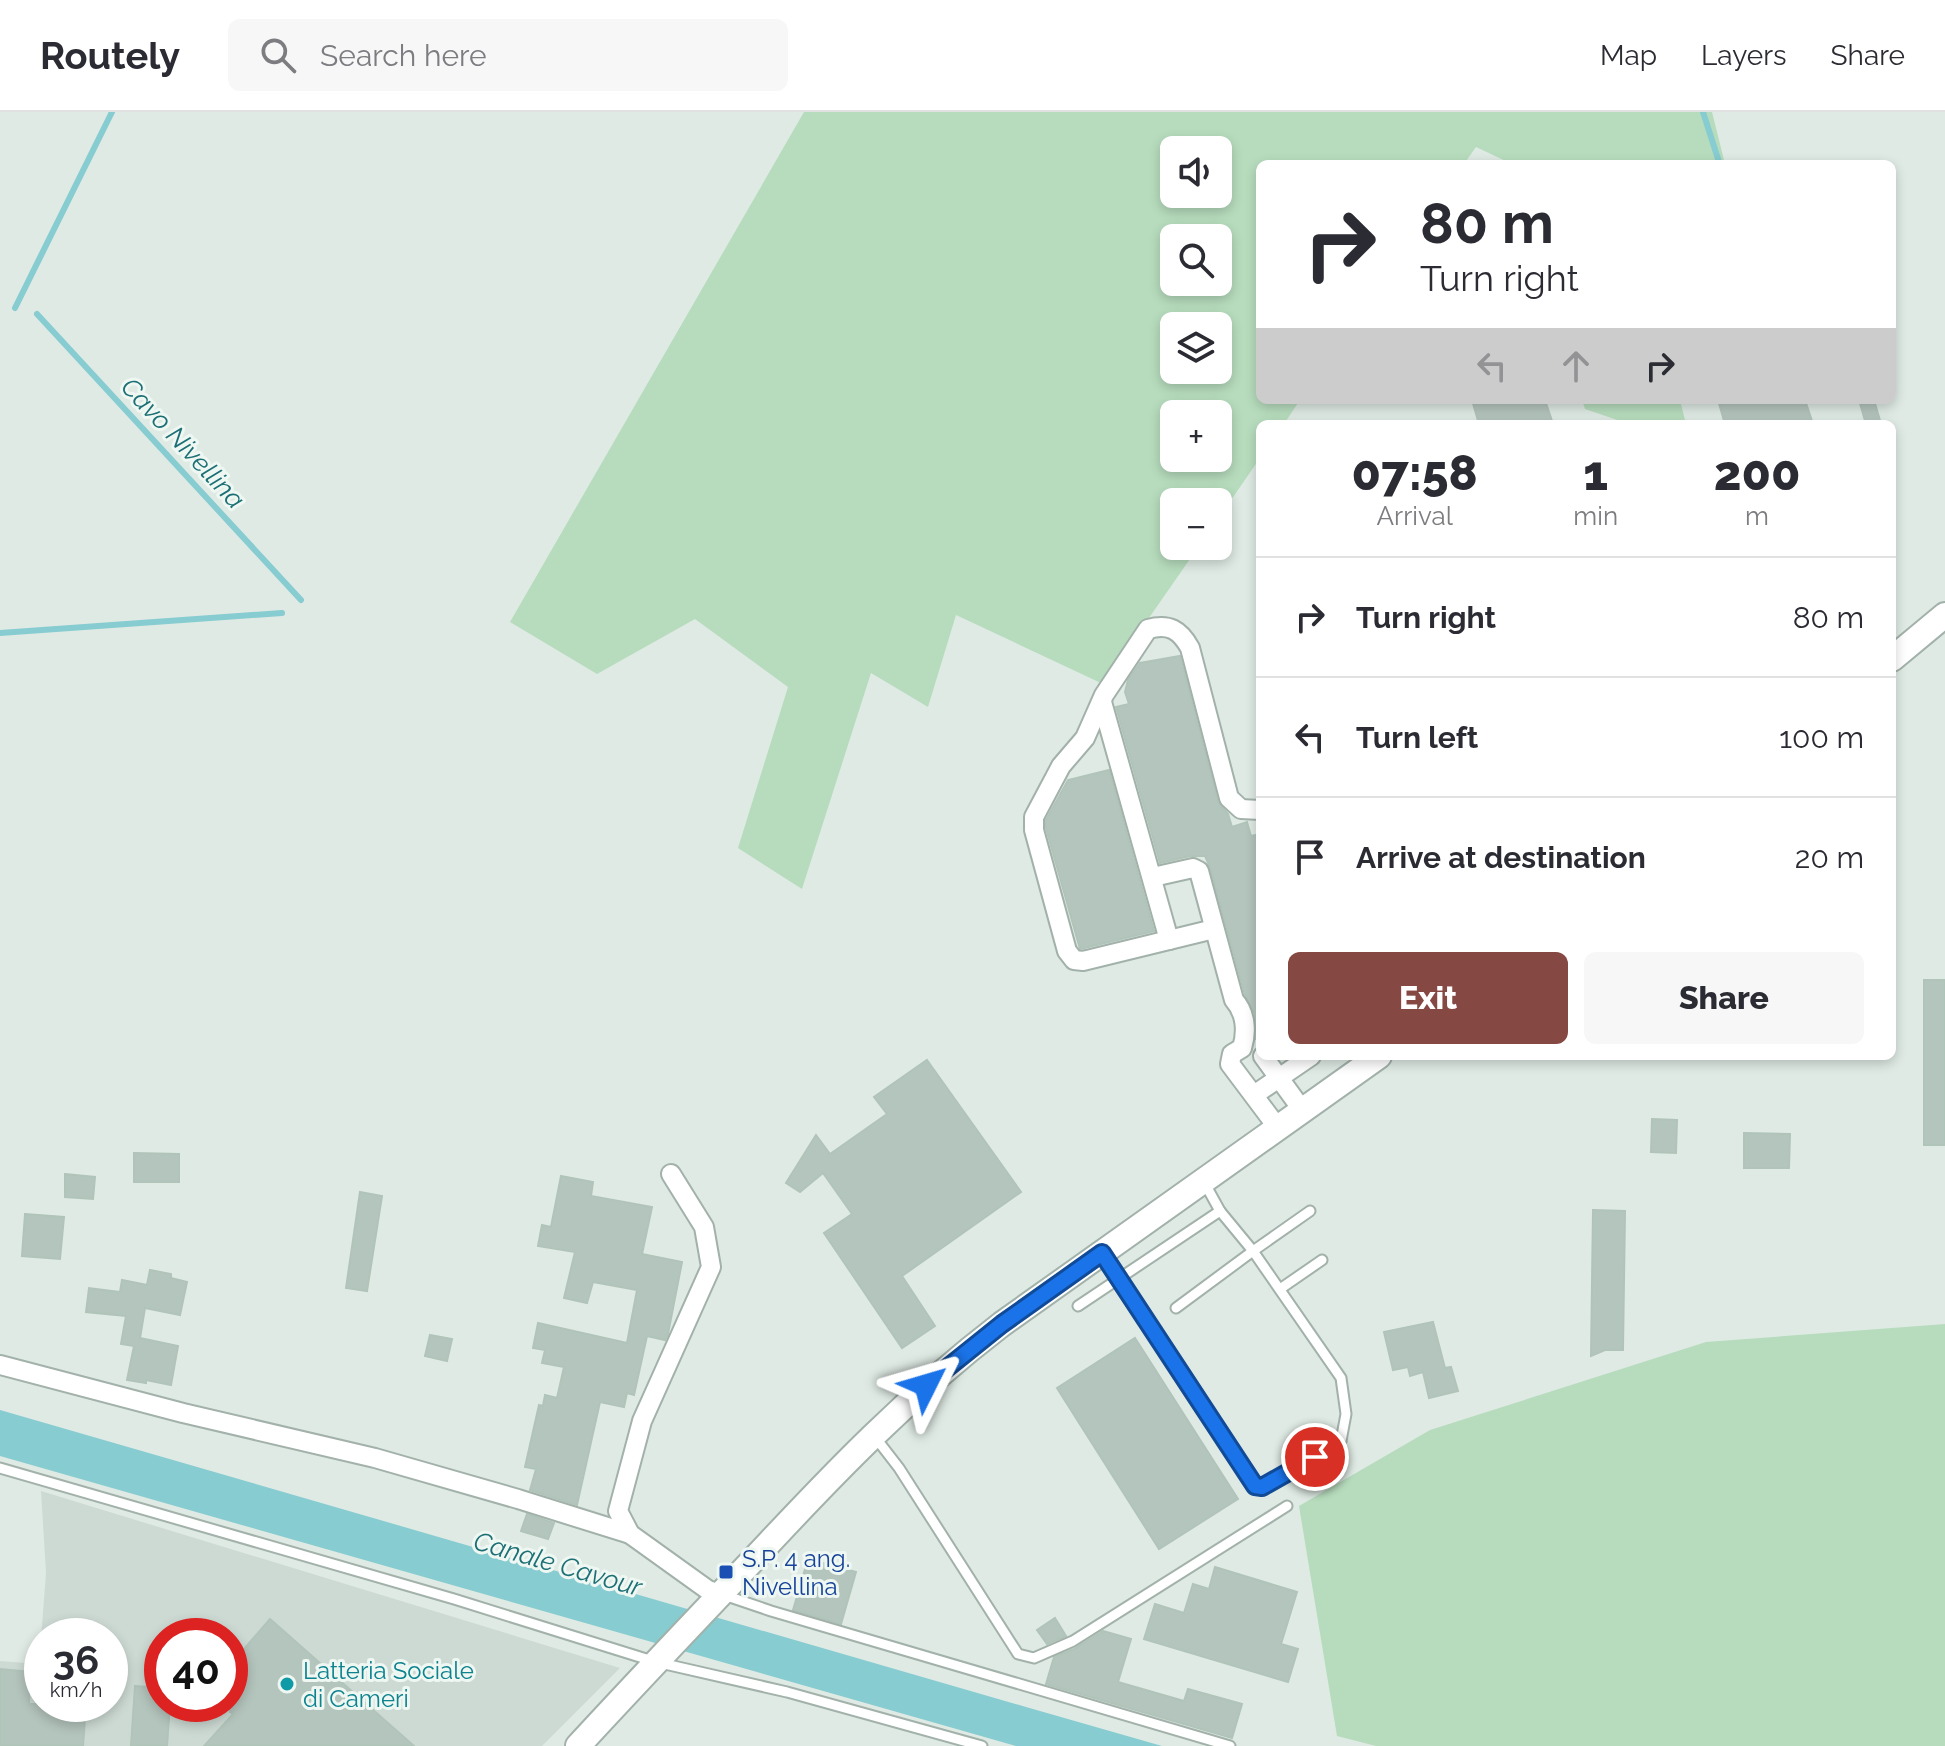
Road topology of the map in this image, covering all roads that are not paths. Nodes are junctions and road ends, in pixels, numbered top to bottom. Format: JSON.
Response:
{"nodes":[{"id":1,"x":1945,"y":615,"type":"edge"},
{"id":2,"x":1896,"y":656,"type":"edge"},
{"id":3,"x":1102,"y":702,"type":"junction"},
{"id":4,"x":1256,"y":810,"type":"edge"},
{"id":5,"x":1153,"y":877,"type":"junction"},
{"id":6,"x":1214,"y":929,"type":"junction"},
{"id":7,"x":1169,"y":940,"type":"junction"},
{"id":8,"x":1266,"y":1060,"type":"edge"},
{"id":9,"x":1305,"y":1060,"type":"edge"},
{"id":10,"x":1373,"y":1060,"type":"edge"},
{"id":11,"x":1280,"y":1078,"type":"junction"},
{"id":12,"x":1254,"y":1095,"type":"junction"},
{"id":13,"x":1303,"y":1111,"type":"junction"},
{"id":14,"x":1278,"y":1128,"type":"junction"},
{"id":15,"x":671,"y":1174,"type":"dead end"},
{"id":16,"x":1204,"y":1181,"type":"junction"},
{"id":17,"x":1220,"y":1211,"type":"junction"},
{"id":18,"x":1310,"y":1211,"type":"dead end"},
{"id":19,"x":1253,"y":1251,"type":"junction"},
{"id":20,"x":1102,"y":1253,"type":"junction"},
{"id":21,"x":1322,"y":1260,"type":"dead end"},
{"id":22,"x":1120,"y":1278,"type":"junction"},
{"id":23,"x":1280,"y":1289,"type":"junction"},
{"id":24,"x":1078,"y":1306,"type":"dead end"},
{"id":25,"x":1176,"y":1308,"type":"dead end"},
{"id":26,"x":0,"y":1365,"type":"edge"},
{"id":27,"x":873,"y":1434,"type":"junction"},
{"id":28,"x":0,"y":1468,"type":"edge"},
{"id":29,"x":1287,"y":1506,"type":"dead end"},
{"id":30,"x":630,"y":1534,"type":"junction"},
{"id":31,"x":716,"y":1600,"type":"junction"},
{"id":32,"x":661,"y":1657,"type":"junction"},
{"id":33,"x":578,"y":1746,"type":"edge"},
{"id":34,"x":982,"y":1746,"type":"edge"},
{"id":35,"x":1230,"y":1746,"type":"edge"}],
"edges":[{"from":1,"to":2,"type":"street"},
{"from":3,"to":4,"type":"street"},
{"from":3,"to":5,"type":"street"},
{"from":3,"to":7,"type":"street"},
{"from":5,"to":6,"type":"street"},
{"from":5,"to":7,"type":"street"},
{"from":6,"to":7,"type":"street"},
{"from":6,"to":12,"type":"street"},
{"from":8,"to":11,"type":"street"},
{"from":9,"to":11,"type":"street"},
{"from":10,"to":13,"type":"street"},
{"from":11,"to":12,"type":"street"},
{"from":11,"to":13,"type":"street"},
{"from":12,"to":14,"type":"street"},
{"from":13,"to":14,"type":"street"},
{"from":14,"to":16,"type":"street"},
{"from":15,"to":30,"type":"street"},
{"from":16,"to":17,"type":"lane"},
{"from":16,"to":20,"type":"street"},
{"from":17,"to":19,"type":"lane"},
{"from":17,"to":22,"type":"lane"},
{"from":18,"to":19,"type":"lane"},
{"from":19,"to":23,"type":"lane"},
{"from":19,"to":25,"type":"lane"},
{"from":20,"to":22,"type":"lane"},
{"from":20,"to":27,"type":"street"},
{"from":21,"to":23,"type":"lane"},
{"from":22,"to":23,"type":"lane"},
{"from":22,"to":24,"type":"lane"},
{"from":26,"to":30,"type":"street"},
{"from":27,"to":29,"type":"lane"},
{"from":27,"to":31,"type":"street"},
{"from":28,"to":32,"type":"lane"},
{"from":30,"to":31,"type":"street"},
{"from":31,"to":32,"type":"street"},
{"from":31,"to":35,"type":"lane"},
{"from":32,"to":33,"type":"street"},
{"from":32,"to":34,"type":"lane"}]}
